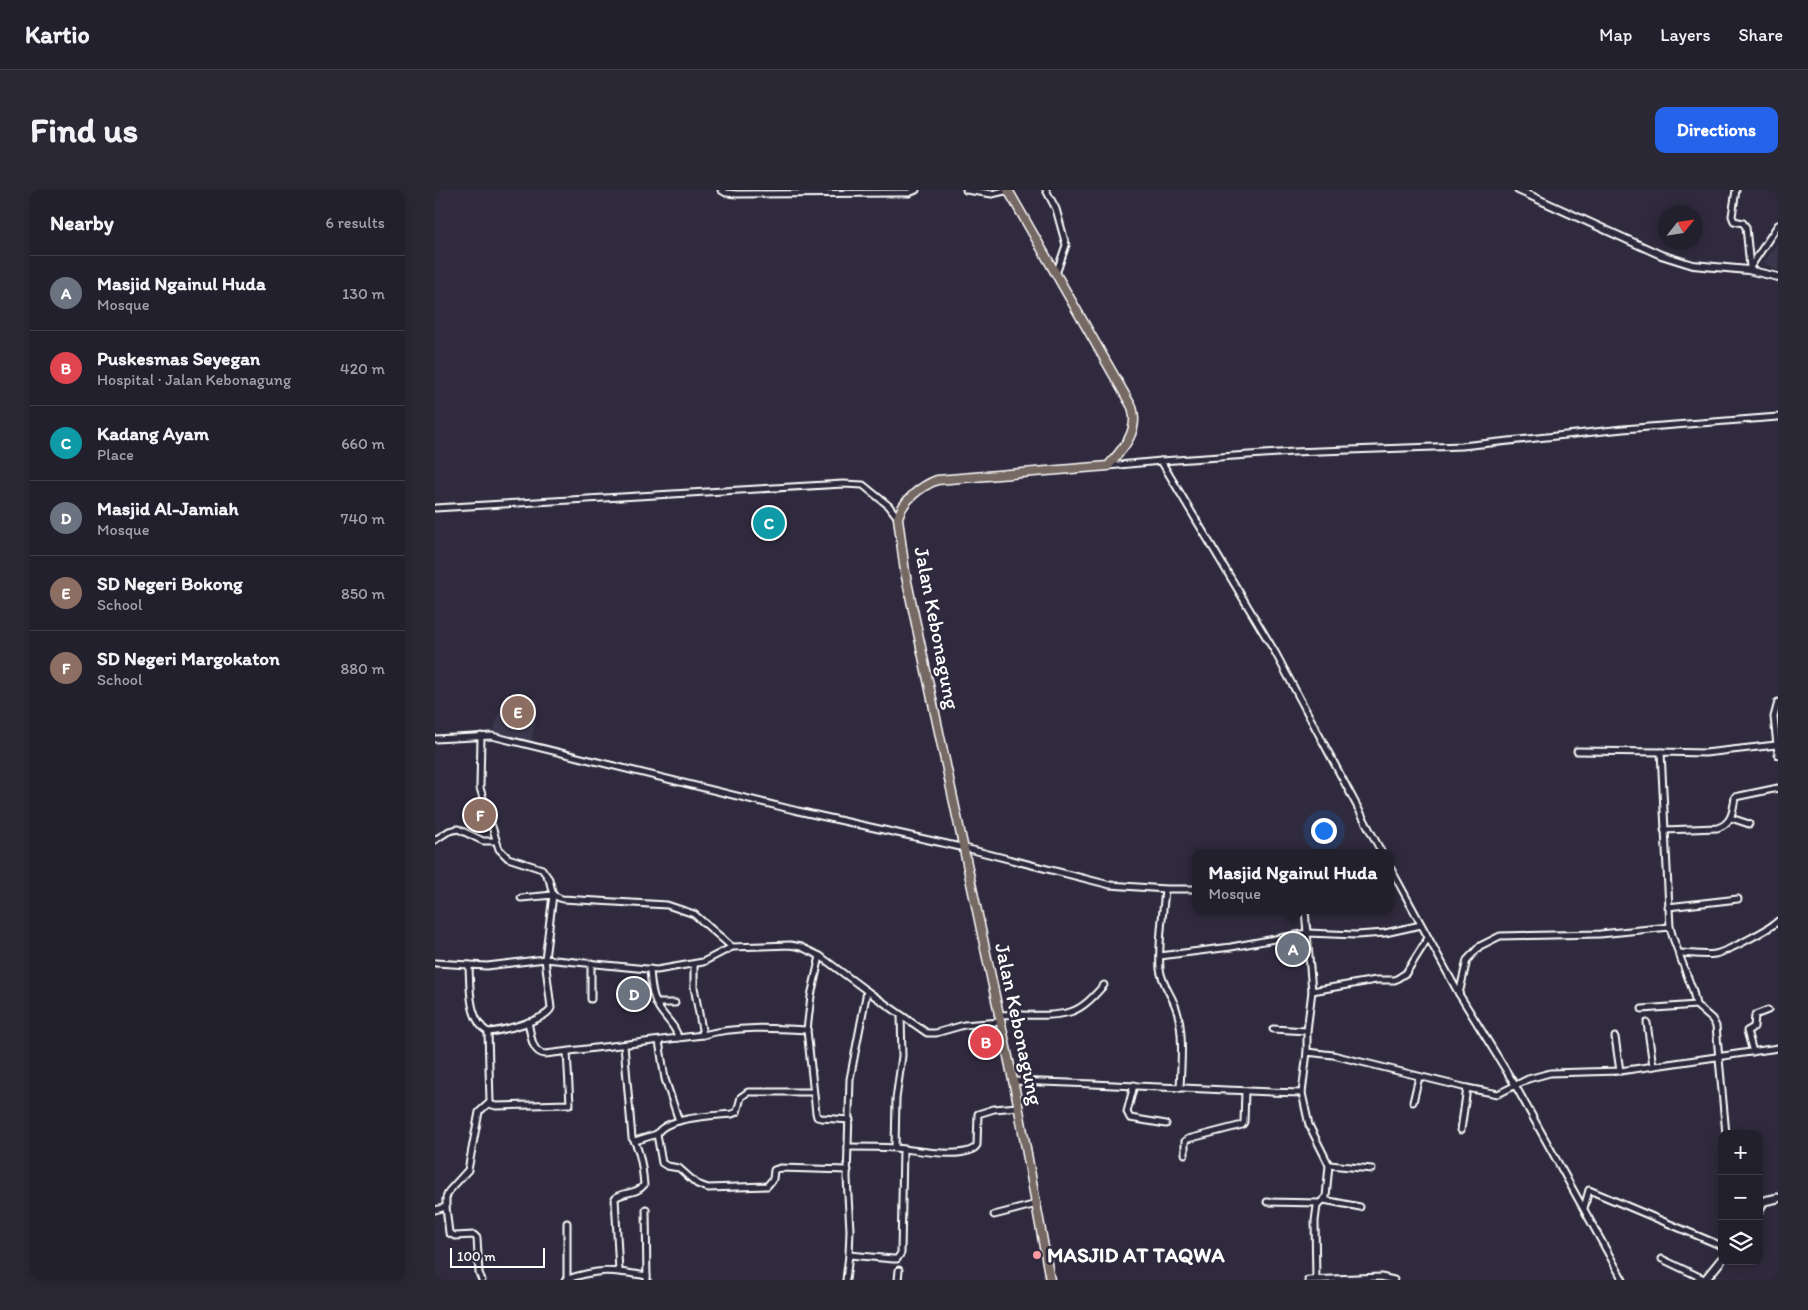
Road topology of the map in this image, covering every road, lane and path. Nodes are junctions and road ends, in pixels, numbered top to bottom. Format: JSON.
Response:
{"nodes":[{"id":1,"x":721,"y":190,"type":"edge"},
{"id":2,"x":917,"y":190,"type":"edge"},
{"id":3,"x":965,"y":190,"type":"edge"},
{"id":4,"x":1008,"y":190,"type":"edge"},
{"id":5,"x":1046,"y":190,"type":"edge"},
{"id":6,"x":1518,"y":190,"type":"edge"},
{"id":7,"x":1737,"y":190,"type":"edge"},
{"id":8,"x":1778,"y":225,"type":"edge"},
{"id":9,"x":1749,"y":269,"type":"junction"},
{"id":10,"x":1056,"y":274,"type":"junction"},
{"id":11,"x":1778,"y":277,"type":"edge"},
{"id":12,"x":1778,"y":417,"type":"edge"},
{"id":13,"x":1161,"y":461,"type":"junction"},
{"id":14,"x":1108,"y":466,"type":"junction"},
{"id":15,"x":435,"y":508,"type":"edge"},
{"id":16,"x":898,"y":518,"type":"junction"},
{"id":17,"x":1778,"y":702,"type":"edge"},
{"id":18,"x":1776,"y":722,"type":"edge"},
{"id":19,"x":481,"y":736,"type":"junction"},
{"id":20,"x":435,"y":739,"type":"edge"},
{"id":21,"x":1776,"y":745,"type":"junction"},
{"id":22,"x":1577,"y":751,"type":"dead end"},
{"id":23,"x":1661,"y":752,"type":"junction"},
{"id":24,"x":1778,"y":755,"type":"edge"},
{"id":25,"x":1778,"y":788,"type":"edge"},
{"id":26,"x":1735,"y":790,"type":"dead end"},
{"id":27,"x":1735,"y":797,"type":"junction"},
{"id":28,"x":1731,"y":818,"type":"junction"},
{"id":29,"x":1749,"y":824,"type":"dead end"},
{"id":30,"x":1664,"y":830,"type":"junction"},
{"id":31,"x":435,"y":840,"type":"edge"},
{"id":32,"x":496,"y":841,"type":"junction"},
{"id":33,"x":965,"y":848,"type":"junction"},
{"id":34,"x":1380,"y":849,"type":"edge"},
{"id":35,"x":1394,"y":876,"type":"edge"},
{"id":36,"x":1165,"y":889,"type":"junction"},
{"id":37,"x":1192,"y":889,"type":"edge"},
{"id":38,"x":553,"y":895,"type":"junction"},
{"id":39,"x":521,"y":898,"type":"dead end"},
{"id":40,"x":1738,"y":899,"type":"dead end"},
{"id":41,"x":1668,"y":907,"type":"junction"},
{"id":42,"x":1305,"y":914,"type":"edge"},
{"id":43,"x":1778,"y":921,"type":"edge"},
{"id":44,"x":1421,"y":925,"type":"junction"},
{"id":45,"x":1670,"y":927,"type":"junction"},
{"id":46,"x":1307,"y":932,"type":"junction"},
{"id":47,"x":1428,"y":938,"type":"junction"},
{"id":48,"x":732,"y":947,"type":"junction"},
{"id":49,"x":1679,"y":953,"type":"junction"},
{"id":50,"x":821,"y":956,"type":"junction"},
{"id":51,"x":1160,"y":956,"type":"junction"},
{"id":52,"x":545,"y":959,"type":"junction"},
{"id":53,"x":435,"y":963,"type":"edge"},
{"id":54,"x":591,"y":964,"type":"junction"},
{"id":55,"x":694,"y":964,"type":"junction"},
{"id":56,"x":469,"y":965,"type":"junction"},
{"id":57,"x":650,"y":969,"type":"junction"},
{"id":58,"x":1104,"y":985,"type":"dead end"},
{"id":59,"x":867,"y":991,"type":"junction"},
{"id":60,"x":1312,"y":991,"type":"junction"},
{"id":61,"x":1459,"y":994,"type":"junction"},
{"id":62,"x":591,"y":999,"type":"dead end"},
{"id":63,"x":656,"y":1003,"type":"junction"},
{"id":64,"x":675,"y":1003,"type":"dead end"},
{"id":65,"x":1696,"y":1005,"type":"junction"},
{"id":66,"x":1641,"y":1009,"type":"dead end"},
{"id":67,"x":1768,"y":1010,"type":"dead end"},
{"id":68,"x":901,"y":1016,"type":"junction"},
{"id":69,"x":999,"y":1018,"type":"junction"},
{"id":70,"x":528,"y":1022,"type":"junction"},
{"id":71,"x":1647,"y":1023,"type":"dead end"},
{"id":72,"x":1273,"y":1029,"type":"dead end"},
{"id":73,"x":807,"y":1030,"type":"junction"},
{"id":74,"x":1307,"y":1031,"type":"junction"},
{"id":75,"x":488,"y":1032,"type":"junction"},
{"id":76,"x":703,"y":1035,"type":"junction"},
{"id":77,"x":1615,"y":1037,"type":"dead end"},
{"id":78,"x":678,"y":1038,"type":"junction"},
{"id":79,"x":659,"y":1041,"type":"junction"},
{"id":80,"x":624,"y":1045,"type":"junction"},
{"id":81,"x":1778,"y":1048,"type":"edge"},
{"id":82,"x":567,"y":1052,"type":"junction"},
{"id":83,"x":1307,"y":1052,"type":"junction"},
{"id":84,"x":1753,"y":1052,"type":"junction"},
{"id":85,"x":1719,"y":1057,"type":"junction"},
{"id":86,"x":1653,"y":1066,"type":"junction"},
{"id":87,"x":1620,"y":1071,"type":"junction"},
{"id":88,"x":1419,"y":1077,"type":"junction"},
{"id":89,"x":1013,"y":1081,"type":"junction"},
{"id":90,"x":1134,"y":1085,"type":"junction"},
{"id":91,"x":1515,"y":1085,"type":"junction"},
{"id":92,"x":1180,"y":1088,"type":"junction"},
{"id":93,"x":1467,"y":1088,"type":"junction"},
{"id":94,"x":1245,"y":1091,"type":"junction"},
{"id":95,"x":812,"y":1092,"type":"junction"},
{"id":96,"x":1302,"y":1093,"type":"junction"},
{"id":97,"x":1413,"y":1102,"type":"dead end"},
{"id":98,"x":489,"y":1104,"type":"junction"},
{"id":99,"x":1019,"y":1106,"type":"junction"},
{"id":100,"x":850,"y":1120,"type":"junction"},
{"id":101,"x":679,"y":1121,"type":"junction"},
{"id":102,"x":1165,"y":1124,"type":"dead end"},
{"id":103,"x":1461,"y":1130,"type":"dead end"},
{"id":104,"x":1726,"y":1130,"type":"edge"},
{"id":105,"x":657,"y":1134,"type":"junction"},
{"id":106,"x":635,"y":1141,"type":"junction"},
{"id":107,"x":848,"y":1146,"type":"junction"},
{"id":108,"x":895,"y":1148,"type":"junction"},
{"id":109,"x":903,"y":1149,"type":"junction"},
{"id":110,"x":1185,"y":1154,"type":"dead end"},
{"id":111,"x":1329,"y":1165,"type":"junction"},
{"id":112,"x":1372,"y":1169,"type":"dead end"},
{"id":113,"x":848,"y":1170,"type":"junction"},
{"id":114,"x":1778,"y":1198,"type":"edge"},
{"id":115,"x":1763,"y":1200,"type":"edge"},
{"id":116,"x":1267,"y":1202,"type":"dead end"},
{"id":117,"x":1321,"y":1202,"type":"junction"},
{"id":118,"x":1037,"y":1204,"type":"junction"},
{"id":119,"x":446,"y":1207,"type":"junction"},
{"id":120,"x":1360,"y":1207,"type":"dead end"},
{"id":121,"x":1584,"y":1208,"type":"junction"},
{"id":122,"x":646,"y":1209,"type":"dead end"},
{"id":123,"x":435,"y":1210,"type":"edge"},
{"id":124,"x":994,"y":1215,"type":"dead end"},
{"id":125,"x":567,"y":1223,"type":"dead end"},
{"id":126,"x":1718,"y":1244,"type":"edge"},
{"id":127,"x":849,"y":1255,"type":"junction"},
{"id":128,"x":1662,"y":1259,"type":"dead end"},
{"id":129,"x":1718,"y":1264,"type":"edge"},
{"id":130,"x":899,"y":1270,"type":"dead end"},
{"id":131,"x":619,"y":1271,"type":"junction"},
{"id":132,"x":647,"y":1278,"type":"edge"},
{"id":133,"x":482,"y":1280,"type":"edge"},
{"id":134,"x":566,"y":1280,"type":"edge"},
{"id":135,"x":845,"y":1280,"type":"edge"},
{"id":136,"x":897,"y":1280,"type":"edge"},
{"id":137,"x":1050,"y":1280,"type":"edge"},
{"id":138,"x":1308,"y":1280,"type":"edge"},
{"id":139,"x":1316,"y":1280,"type":"edge"},
{"id":140,"x":1394,"y":1280,"type":"edge"},
{"id":141,"x":1623,"y":1280,"type":"edge"},
{"id":142,"x":1705,"y":1280,"type":"edge"}],
"edges":[{"from":1,"to":2,"type":"street"},
{"from":3,"to":4,"type":"street"},
{"from":4,"to":10,"type":"main road"},
{"from":5,"to":10,"type":"street"},
{"from":6,"to":9,"type":"street"},
{"from":7,"to":9,"type":"street"},
{"from":8,"to":9,"type":"street"},
{"from":9,"to":11,"type":"street"},
{"from":10,"to":14,"type":"main road"},
{"from":12,"to":13,"type":"street"},
{"from":13,"to":14,"type":"street"},
{"from":13,"to":34,"type":"street"},
{"from":14,"to":16,"type":"main road"},
{"from":15,"to":16,"type":"street"},
{"from":16,"to":33,"type":"main road","name":"Jalan Kebonagung"},
{"from":17,"to":18,"type":"street"},
{"from":18,"to":21,"type":"street"},
{"from":19,"to":20,"type":"street"},
{"from":19,"to":32,"type":"street"},
{"from":19,"to":33,"type":"street"},
{"from":21,"to":23,"type":"street"},
{"from":21,"to":24,"type":"street"},
{"from":22,"to":23,"type":"street"},
{"from":23,"to":30,"type":"street"},
{"from":25,"to":27,"type":"street"},
{"from":26,"to":27,"type":"street"},
{"from":27,"to":28,"type":"street"},
{"from":28,"to":29,"type":"street"},
{"from":28,"to":30,"type":"street"},
{"from":30,"to":41,"type":"street"},
{"from":31,"to":32,"type":"street"},
{"from":32,"to":38,"type":"street"},
{"from":33,"to":36,"type":"street"},
{"from":33,"to":69,"type":"main road","name":"Jalan Kebonagung"},
{"from":35,"to":44,"type":"street"},
{"from":36,"to":37,"type":"street"},
{"from":36,"to":51,"type":"street"},
{"from":38,"to":39,"type":"street"},
{"from":38,"to":48,"type":"street"},
{"from":38,"to":52,"type":"street"},
{"from":40,"to":41,"type":"street"},
{"from":41,"to":45,"type":"street"},
{"from":42,"to":46,"type":"street"},
{"from":43,"to":49,"type":"street"},
{"from":44,"to":46,"type":"street"},
{"from":44,"to":47,"type":"street"},
{"from":45,"to":49,"type":"street"},
{"from":45,"to":61,"type":"street"},
{"from":46,"to":51,"type":"street"},
{"from":46,"to":60,"type":"street"},
{"from":47,"to":60,"type":"street"},
{"from":47,"to":61,"type":"street"},
{"from":48,"to":50,"type":"street"},
{"from":48,"to":55,"type":"street"},
{"from":49,"to":65,"type":"street"},
{"from":50,"to":59,"type":"street"},
{"from":50,"to":73,"type":"street"},
{"from":51,"to":92,"type":"street"},
{"from":52,"to":54,"type":"street"},
{"from":52,"to":56,"type":"street"},
{"from":52,"to":70,"type":"street"},
{"from":53,"to":56,"type":"street"},
{"from":54,"to":57,"type":"street"},
{"from":54,"to":62,"type":"street"},
{"from":55,"to":57,"type":"street"},
{"from":55,"to":76,"type":"street"},
{"from":56,"to":75,"type":"street"},
{"from":57,"to":63,"type":"street"},
{"from":58,"to":69,"type":"street"},
{"from":59,"to":68,"type":"street"},
{"from":59,"to":100,"type":"street"},
{"from":60,"to":74,"type":"street"},
{"from":61,"to":91,"type":"street"},
{"from":63,"to":64,"type":"street"},
{"from":63,"to":78,"type":"street"},
{"from":65,"to":66,"type":"street"},
{"from":65,"to":85,"type":"street"},
{"from":67,"to":84,"type":"street"},
{"from":68,"to":69,"type":"street"},
{"from":68,"to":108,"type":"street"},
{"from":69,"to":89,"type":"main road","name":"Jalan Kebonagung"},
{"from":70,"to":75,"type":"street"},
{"from":70,"to":82,"type":"street"},
{"from":71,"to":86,"type":"street"},
{"from":72,"to":74,"type":"street"},
{"from":73,"to":76,"type":"street"},
{"from":73,"to":95,"type":"street"},
{"from":74,"to":83,"type":"street"},
{"from":75,"to":98,"type":"street"},
{"from":76,"to":78,"type":"street"},
{"from":77,"to":87,"type":"street"},
{"from":78,"to":79,"type":"street"},
{"from":79,"to":80,"type":"street"},
{"from":79,"to":101,"type":"street"},
{"from":80,"to":82,"type":"street"},
{"from":80,"to":106,"type":"street"},
{"from":81,"to":84,"type":"street"},
{"from":82,"to":98,"type":"street"},
{"from":83,"to":88,"type":"street"},
{"from":83,"to":96,"type":"street"},
{"from":84,"to":85,"type":"street"},
{"from":85,"to":86,"type":"street"},
{"from":85,"to":104,"type":"street"},
{"from":86,"to":87,"type":"street"},
{"from":87,"to":91,"type":"street"},
{"from":88,"to":93,"type":"street"},
{"from":88,"to":97,"type":"street"},
{"from":89,"to":90,"type":"street"},
{"from":89,"to":99,"type":"main road","name":"Jalan Kebonagung"},
{"from":90,"to":92,"type":"street"},
{"from":90,"to":102,"type":"street"},
{"from":91,"to":93,"type":"street"},
{"from":91,"to":121,"type":"street"},
{"from":92,"to":94,"type":"street"},
{"from":93,"to":103,"type":"street"},
{"from":94,"to":96,"type":"street"},
{"from":94,"to":110,"type":"street"},
{"from":95,"to":100,"type":"street"},
{"from":95,"to":101,"type":"street"},
{"from":96,"to":111,"type":"street"},
{"from":98,"to":119,"type":"street"},
{"from":99,"to":109,"type":"street"},
{"from":99,"to":118,"type":"main road","name":"Jalan Kebonagung"},
{"from":100,"to":107,"type":"street"},
{"from":101,"to":105,"type":"street"},
{"from":105,"to":106,"type":"street"},
{"from":105,"to":113,"type":"street"},
{"from":106,"to":131,"type":"street"},
{"from":107,"to":108,"type":"street"},
{"from":107,"to":113,"type":"street"},
{"from":108,"to":109,"type":"street"},
{"from":109,"to":127,"type":"street"},
{"from":111,"to":112,"type":"street"},
{"from":111,"to":117,"type":"street"},
{"from":113,"to":127,"type":"street"},
{"from":114,"to":115,"type":"main road"},
{"from":116,"to":117,"type":"street"},
{"from":117,"to":120,"type":"street"},
{"from":117,"to":139,"type":"street"},
{"from":118,"to":124,"type":"street"},
{"from":118,"to":137,"type":"main road","name":"Jalan Kebonagung"},
{"from":119,"to":123,"type":"street"},
{"from":119,"to":133,"type":"street"},
{"from":121,"to":126,"type":"street"},
{"from":121,"to":141,"type":"street"},
{"from":122,"to":132,"type":"street"},
{"from":125,"to":134,"type":"street"},
{"from":127,"to":135,"type":"street"},
{"from":128,"to":142,"type":"street"},
{"from":129,"to":142,"type":"main road"},
{"from":130,"to":136,"type":"street"},
{"from":131,"to":132,"type":"street"},
{"from":131,"to":134,"type":"street"},
{"from":138,"to":139,"type":"street"},
{"from":139,"to":140,"type":"street"}]}
